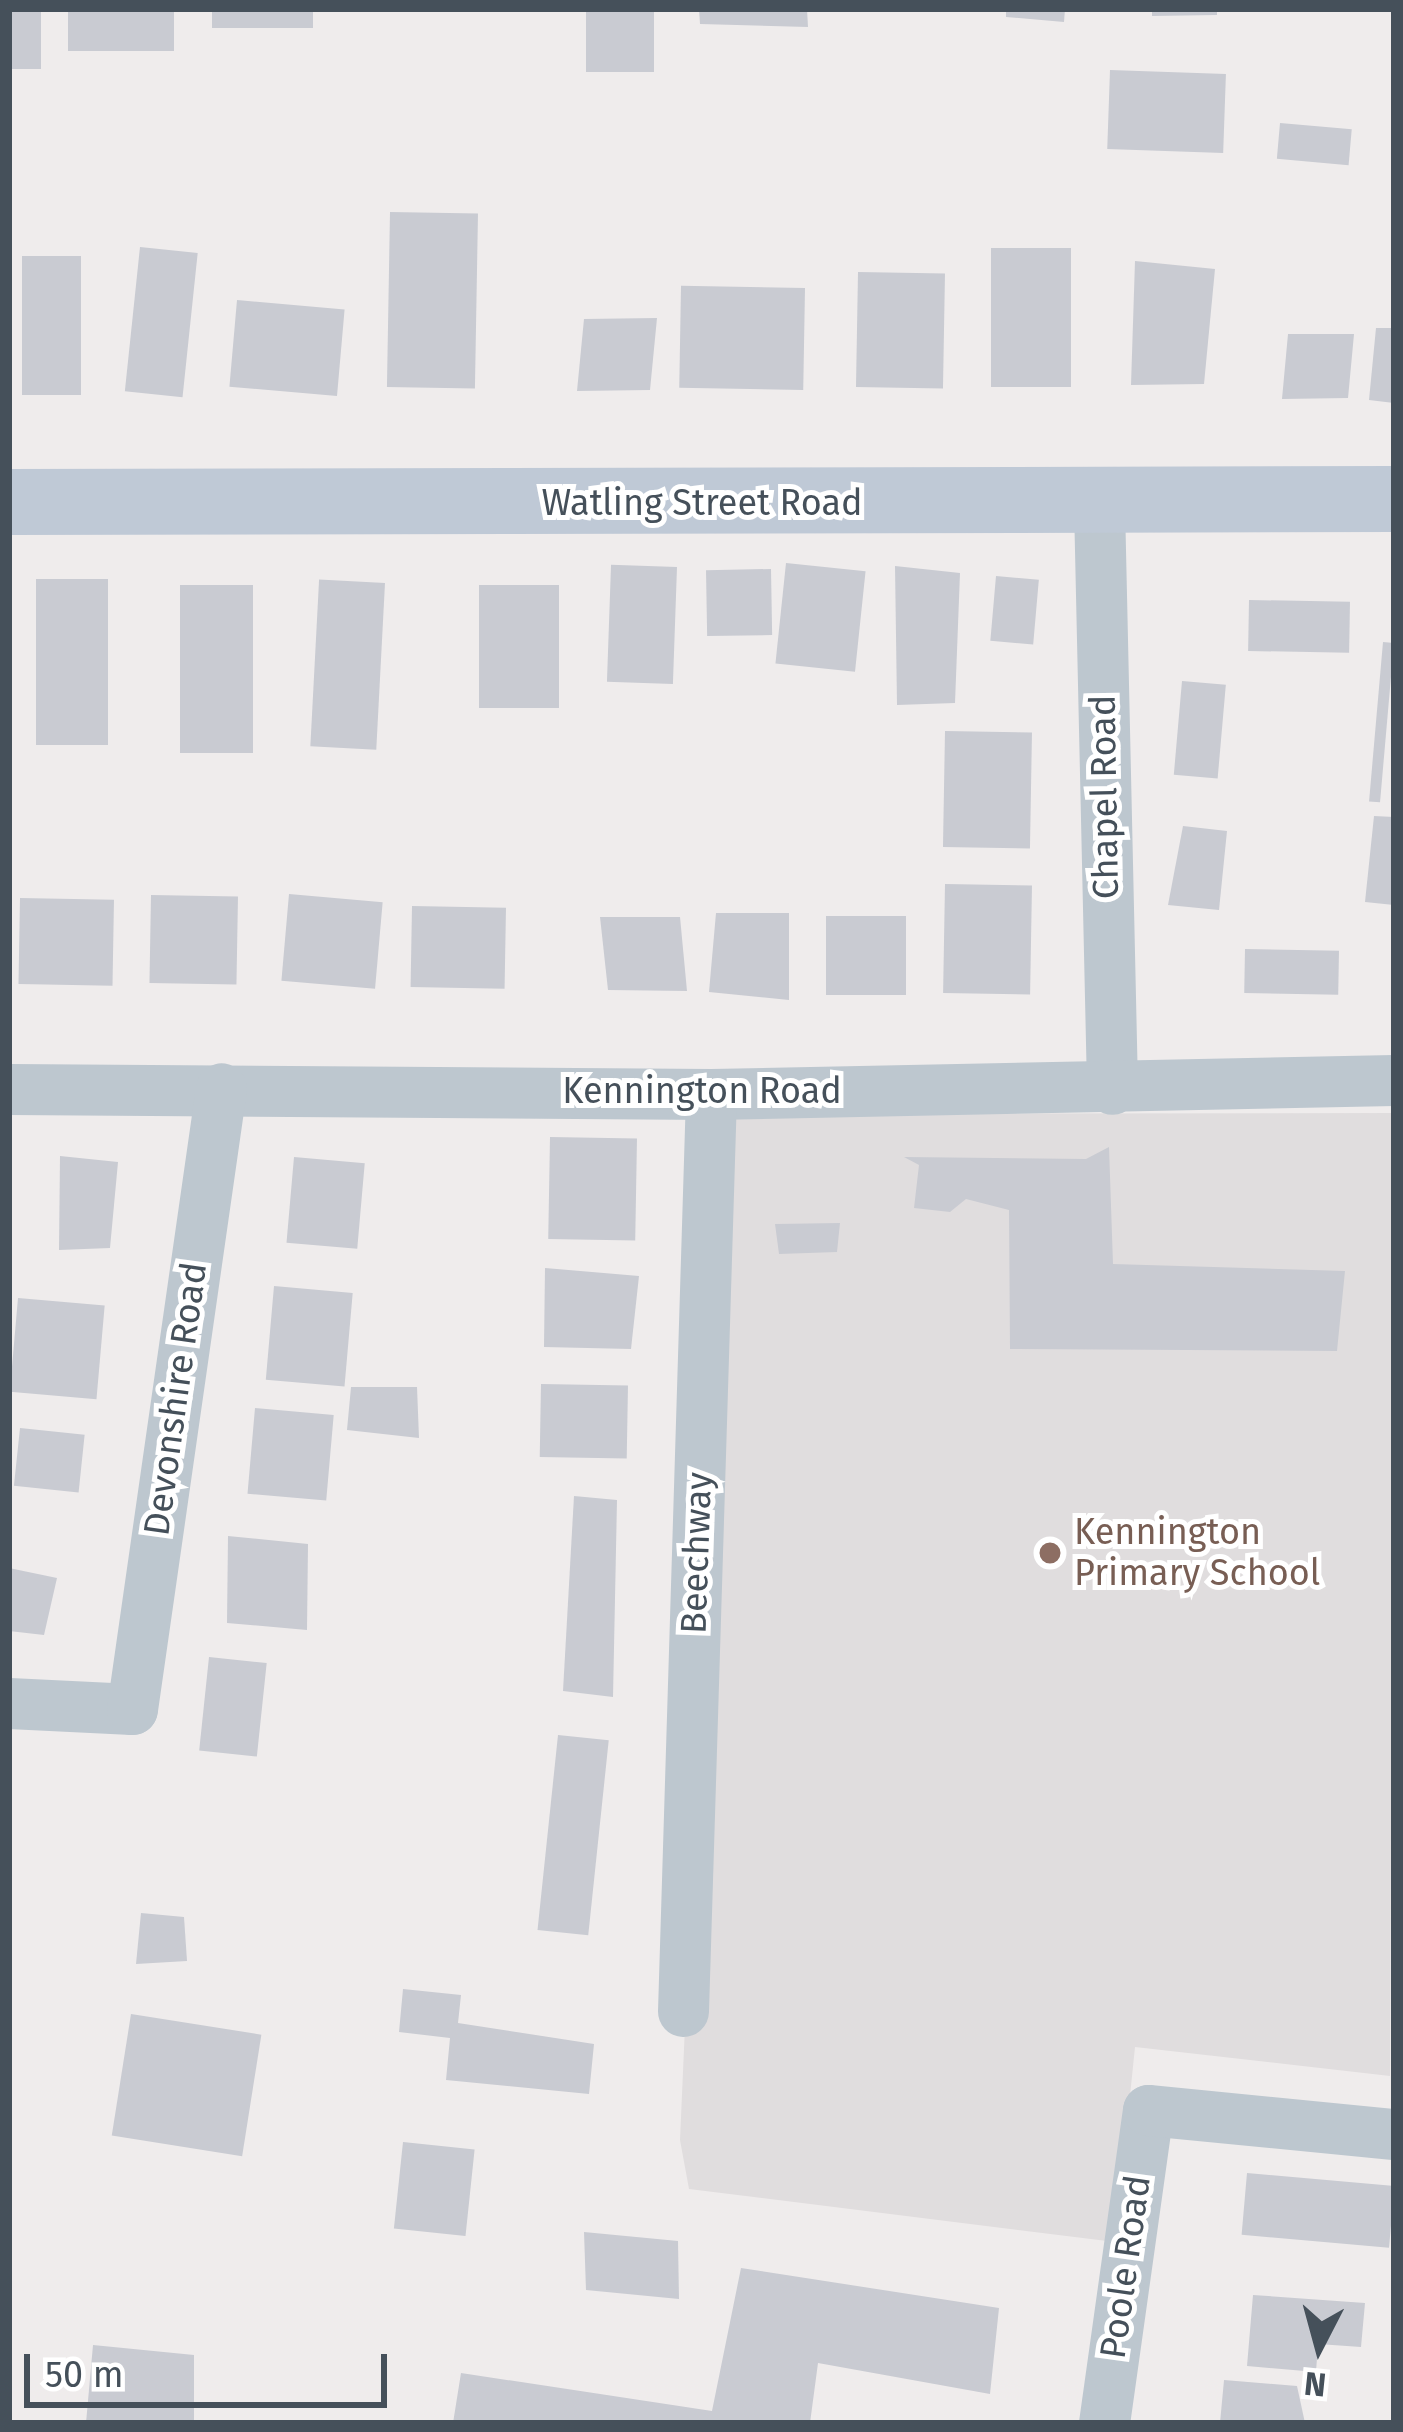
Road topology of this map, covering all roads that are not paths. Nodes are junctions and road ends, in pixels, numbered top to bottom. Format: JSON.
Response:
{"nodes":[{"id":1,"x":1394,"y":499,"type":"edge"},
{"id":2,"x":9,"y":502,"type":"edge"},
{"id":3,"x":1099,"y":505,"type":"junction"},
{"id":4,"x":1394,"y":1079,"type":"edge"},
{"id":5,"x":220,"y":1088,"type":"junction"},
{"id":6,"x":9,"y":1089,"type":"edge"},
{"id":7,"x":1112,"y":1089,"type":"junction"},
{"id":8,"x":711,"y":1094,"type":"junction"},
{"id":9,"x":9,"y":1702,"type":"edge"},
{"id":10,"x":683,"y":2011,"type":"dead end"},
{"id":11,"x":1394,"y":2134,"type":"edge"},
{"id":12,"x":1104,"y":2423,"type":"edge"}],
"edges":[{"from":1,"to":3,"type":"main road","name":"Watling Street Road"},
{"from":2,"to":3,"type":"main road","name":"Watling Street Road"},
{"from":3,"to":7,"type":"street","name":"Chapel Road"},
{"from":4,"to":7,"type":"street","name":"Kennington Road"},
{"from":5,"to":6,"type":"street","name":"Kennington Road"},
{"from":5,"to":8,"type":"street","name":"Kennington Road"},
{"from":5,"to":9,"type":"street","name":"Devonshire Road"},
{"from":7,"to":8,"type":"street","name":"Kennington Road"},
{"from":8,"to":10,"type":"street","name":"Beechway"},
{"from":11,"to":12,"type":"street","name":"Poole Road"}]}
